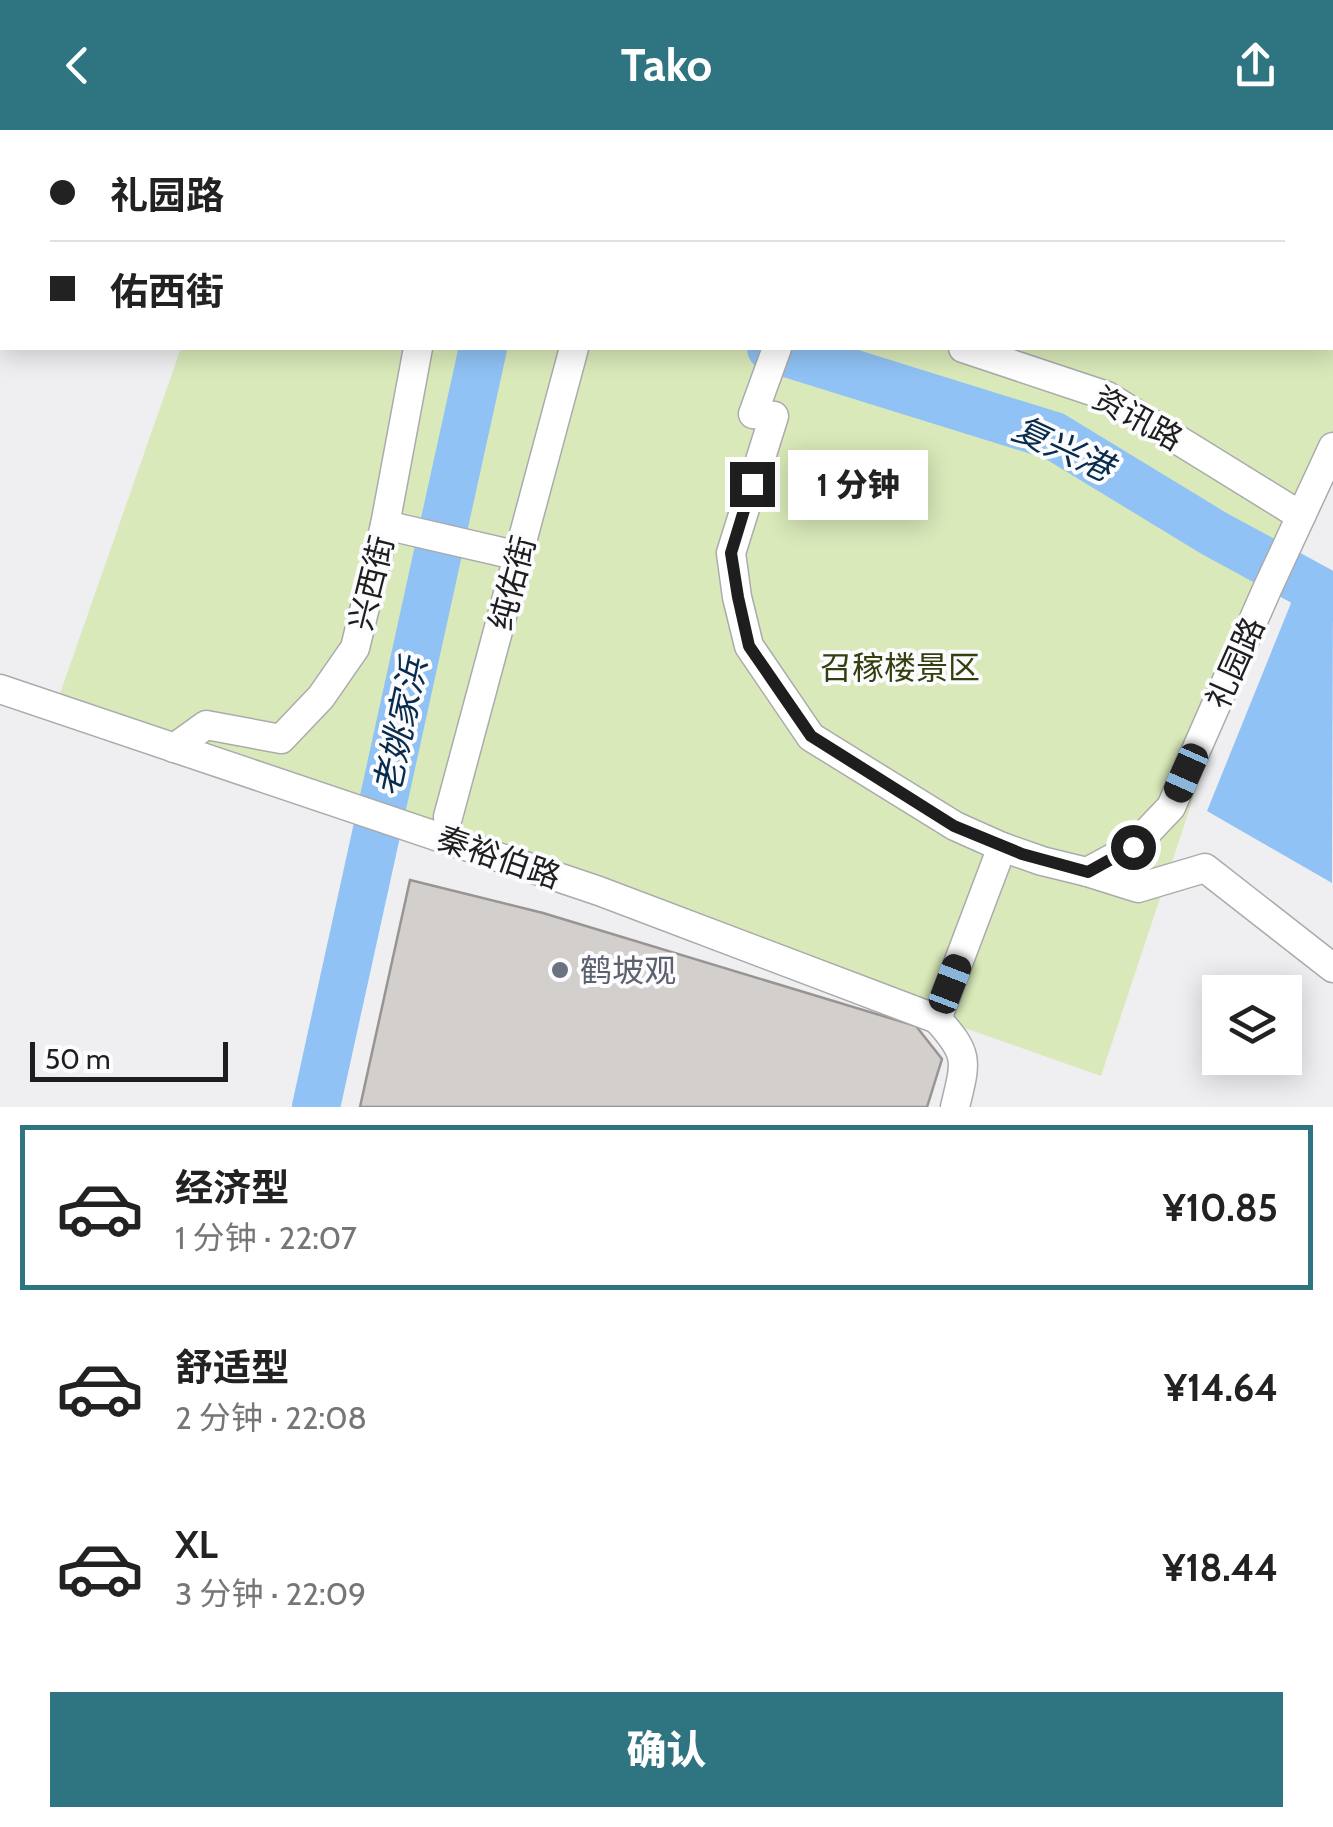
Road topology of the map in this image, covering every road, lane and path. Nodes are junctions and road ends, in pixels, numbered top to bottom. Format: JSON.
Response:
{"nodes":[{"id":1,"x":418,"y":350,"type":"edge"},
{"id":2,"x":573,"y":350,"type":"edge"},
{"id":3,"x":777,"y":350,"type":"edge"},
{"id":4,"x":968,"y":350,"type":"edge"},
{"id":5,"x":1333,"y":446,"type":"edge"},
{"id":6,"x":1301,"y":516,"type":"junction"},
{"id":7,"x":385,"y":525,"type":"junction"},
{"id":8,"x":519,"y":556,"type":"junction"},
{"id":9,"x":0,"y":689,"type":"edge"},
{"id":10,"x":174,"y":748,"type":"junction"},
{"id":11,"x":448,"y":817,"type":"dead end"},
{"id":12,"x":1002,"y":847,"type":"junction"},
{"id":13,"x":1088,"y":872,"type":"junction"},
{"id":14,"x":1333,"y":968,"type":"edge"},
{"id":15,"x":937,"y":1018,"type":"junction"},
{"id":16,"x":955,"y":1107,"type":"edge"}],
"edges":[{"from":1,"to":7,"type":"street","name":"兴西街"},
{"from":2,"to":8,"type":"street","name":"纯佑街"},
{"from":3,"to":12,"type":"street"},
{"from":4,"to":6,"type":"street","name":"资讯路"},
{"from":5,"to":6,"type":"street","name":"礼园路"},
{"from":6,"to":13,"type":"street","name":"礼园路"},
{"from":7,"to":8,"type":"street"},
{"from":7,"to":10,"type":"street","name":"兴西街"},
{"from":8,"to":11,"type":"street","name":"纯佑街"},
{"from":9,"to":10,"type":"street","name":"秦裕伯路"},
{"from":10,"to":15,"type":"street","name":"秦裕伯路"},
{"from":12,"to":13,"type":"street"},
{"from":12,"to":15,"type":"street"},
{"from":13,"to":14,"type":"street"},
{"from":15,"to":16,"type":"street"}]}
